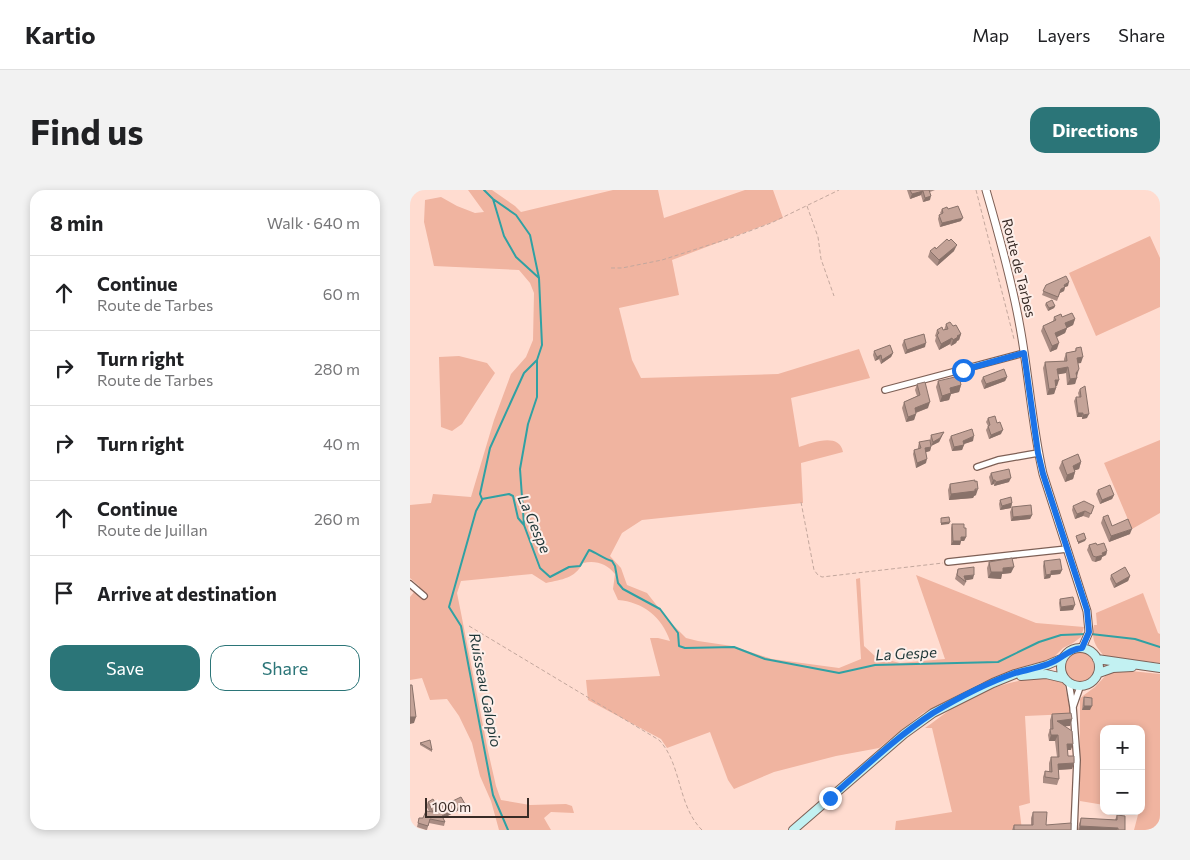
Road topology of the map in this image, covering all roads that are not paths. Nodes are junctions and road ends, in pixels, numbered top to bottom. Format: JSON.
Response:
{"nodes":[{"id":1,"x":986,"y":190,"type":"edge"},
{"id":2,"x":1024,"y":353,"type":"junction"},
{"id":3,"x":885,"y":390,"type":"dead end"},
{"id":4,"x":1038,"y":453,"type":"junction"},
{"id":5,"x":978,"y":467,"type":"dead end"},
{"id":6,"x":1067,"y":549,"type":"junction"},
{"id":7,"x":948,"y":562,"type":"road end"},
{"id":8,"x":410,"y":584,"type":"edge"},
{"id":9,"x":424,"y":596,"type":"dead end"},
{"id":10,"x":1082,"y":648,"type":"junction"},
{"id":11,"x":1061,"y":659,"type":"junction"},
{"id":12,"x":1097,"y":659,"type":"junction"},
{"id":13,"x":1149,"y":666,"type":"junction"},
{"id":14,"x":1160,"y":668,"type":"edge"},
{"id":15,"x":1098,"y":673,"type":"junction"},
{"id":16,"x":1066,"y":680,"type":"junction"},
{"id":17,"x":993,"y":683,"type":"junction"},
{"id":18,"x":1080,"y":687,"type":"junction"},
{"id":19,"x":1074,"y":707,"type":"junction"},
{"id":20,"x":793,"y":830,"type":"edge"},
{"id":21,"x":1074,"y":830,"type":"edge"}],
"edges":[{"from":1,"to":2,"type":"street","name":"Route de Tarbes"},
{"from":2,"to":3,"type":"street"},
{"from":2,"to":4,"type":"street","name":"Route de Tarbes"},
{"from":4,"to":5,"type":"street"},
{"from":4,"to":6,"type":"street","name":"Route de Tarbes"},
{"from":6,"to":7,"type":"street"},
{"from":6,"to":10,"type":"street","name":"Route de Tarbes"},
{"from":8,"to":9,"type":"street"},
{"from":10,"to":11,"type":"main road"},
{"from":10,"to":12,"type":"main road"},
{"from":11,"to":16,"type":"main road"},
{"from":11,"to":17,"type":"main road"},
{"from":12,"to":13,"type":"main road"},
{"from":12,"to":15,"type":"main road"},
{"from":13,"to":14,"type":"main road"},
{"from":13,"to":15,"type":"main road"},
{"from":15,"to":18,"type":"main road"},
{"from":16,"to":17,"type":"main road"},
{"from":16,"to":18,"type":"main road"},
{"from":16,"to":19,"type":"street"},
{"from":17,"to":20,"type":"main road"},
{"from":18,"to":19,"type":"street"},
{"from":19,"to":21,"type":"street"}]}
